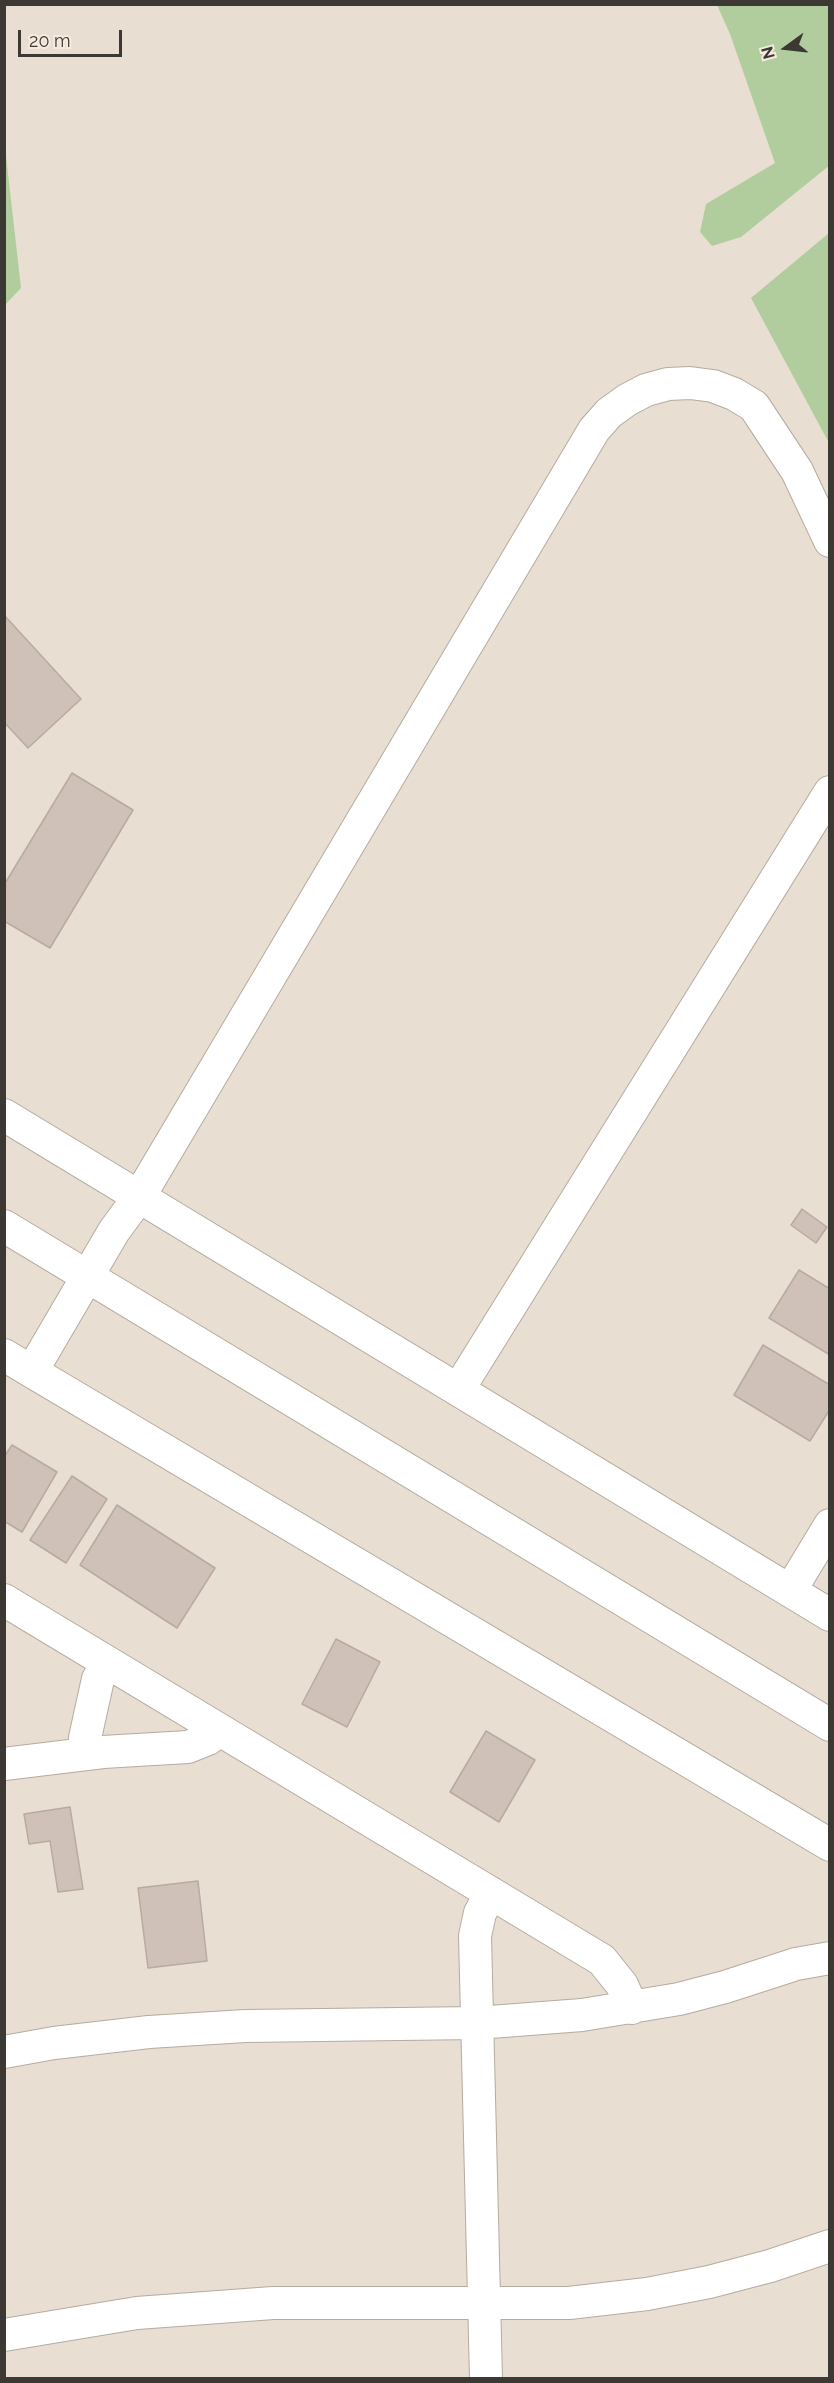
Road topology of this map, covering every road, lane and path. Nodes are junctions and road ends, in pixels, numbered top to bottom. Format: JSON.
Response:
{"nodes":[{"id":1,"x":830,"y":541,"type":"edge"},
{"id":2,"x":830,"y":792,"type":"edge"},
{"id":3,"x":4,"y":1115,"type":"edge"},
{"id":4,"x":139,"y":1197,"type":"junction"},
{"id":5,"x":4,"y":1226,"type":"edge"},
{"id":6,"x":89,"y":1276,"type":"junction"},
{"id":7,"x":4,"y":1355,"type":"edge"},
{"id":8,"x":32,"y":1371,"type":"junction"},
{"id":9,"x":458,"y":1390,"type":"junction"},
{"id":10,"x":830,"y":1525,"type":"edge"},
{"id":11,"x":790,"y":1592,"type":"junction"},
{"id":12,"x":4,"y":1600,"type":"edge"},
{"id":13,"x":830,"y":1615,"type":"edge"},
{"id":14,"x":108,"y":1663,"type":"junction"},
{"id":15,"x":830,"y":1725,"type":"edge"},
{"id":16,"x":220,"y":1730,"type":"junction"},
{"id":17,"x":84,"y":1754,"type":"junction"},
{"id":18,"x":4,"y":1764,"type":"edge"},
{"id":19,"x":830,"y":1845,"type":"edge"},
{"id":20,"x":491,"y":1893,"type":"junction"},
{"id":21,"x":830,"y":1958,"type":"edge"},
{"id":22,"x":632,"y":2008,"type":"junction"},
{"id":23,"x":477,"y":2023,"type":"junction"},
{"id":24,"x":4,"y":2052,"type":"edge"},
{"id":25,"x":830,"y":2247,"type":"edge"},
{"id":26,"x":484,"y":2304,"type":"junction"},
{"id":27,"x":4,"y":2335,"type":"edge"},
{"id":28,"x":486,"y":2379,"type":"edge"}],
"edges":[{"from":1,"to":4,"type":"street"},
{"from":2,"to":9,"type":"street"},
{"from":3,"to":4,"type":"street"},
{"from":4,"to":6,"type":"street"},
{"from":4,"to":9,"type":"street"},
{"from":5,"to":6,"type":"street"},
{"from":6,"to":8,"type":"street"},
{"from":6,"to":15,"type":"street"},
{"from":7,"to":8,"type":"street"},
{"from":8,"to":19,"type":"street"},
{"from":9,"to":11,"type":"street"},
{"from":10,"to":11,"type":"street"},
{"from":11,"to":13,"type":"street"},
{"from":12,"to":14,"type":"street"},
{"from":14,"to":16,"type":"street"},
{"from":14,"to":17,"type":"street"},
{"from":16,"to":17,"type":"street"},
{"from":16,"to":20,"type":"street"},
{"from":17,"to":18,"type":"street"},
{"from":20,"to":22,"type":"street"},
{"from":20,"to":23,"type":"street"},
{"from":21,"to":22,"type":"street"},
{"from":22,"to":23,"type":"street"},
{"from":23,"to":24,"type":"street"},
{"from":23,"to":26,"type":"street"},
{"from":25,"to":26,"type":"street"},
{"from":26,"to":27,"type":"street"},
{"from":26,"to":28,"type":"street"}]}
